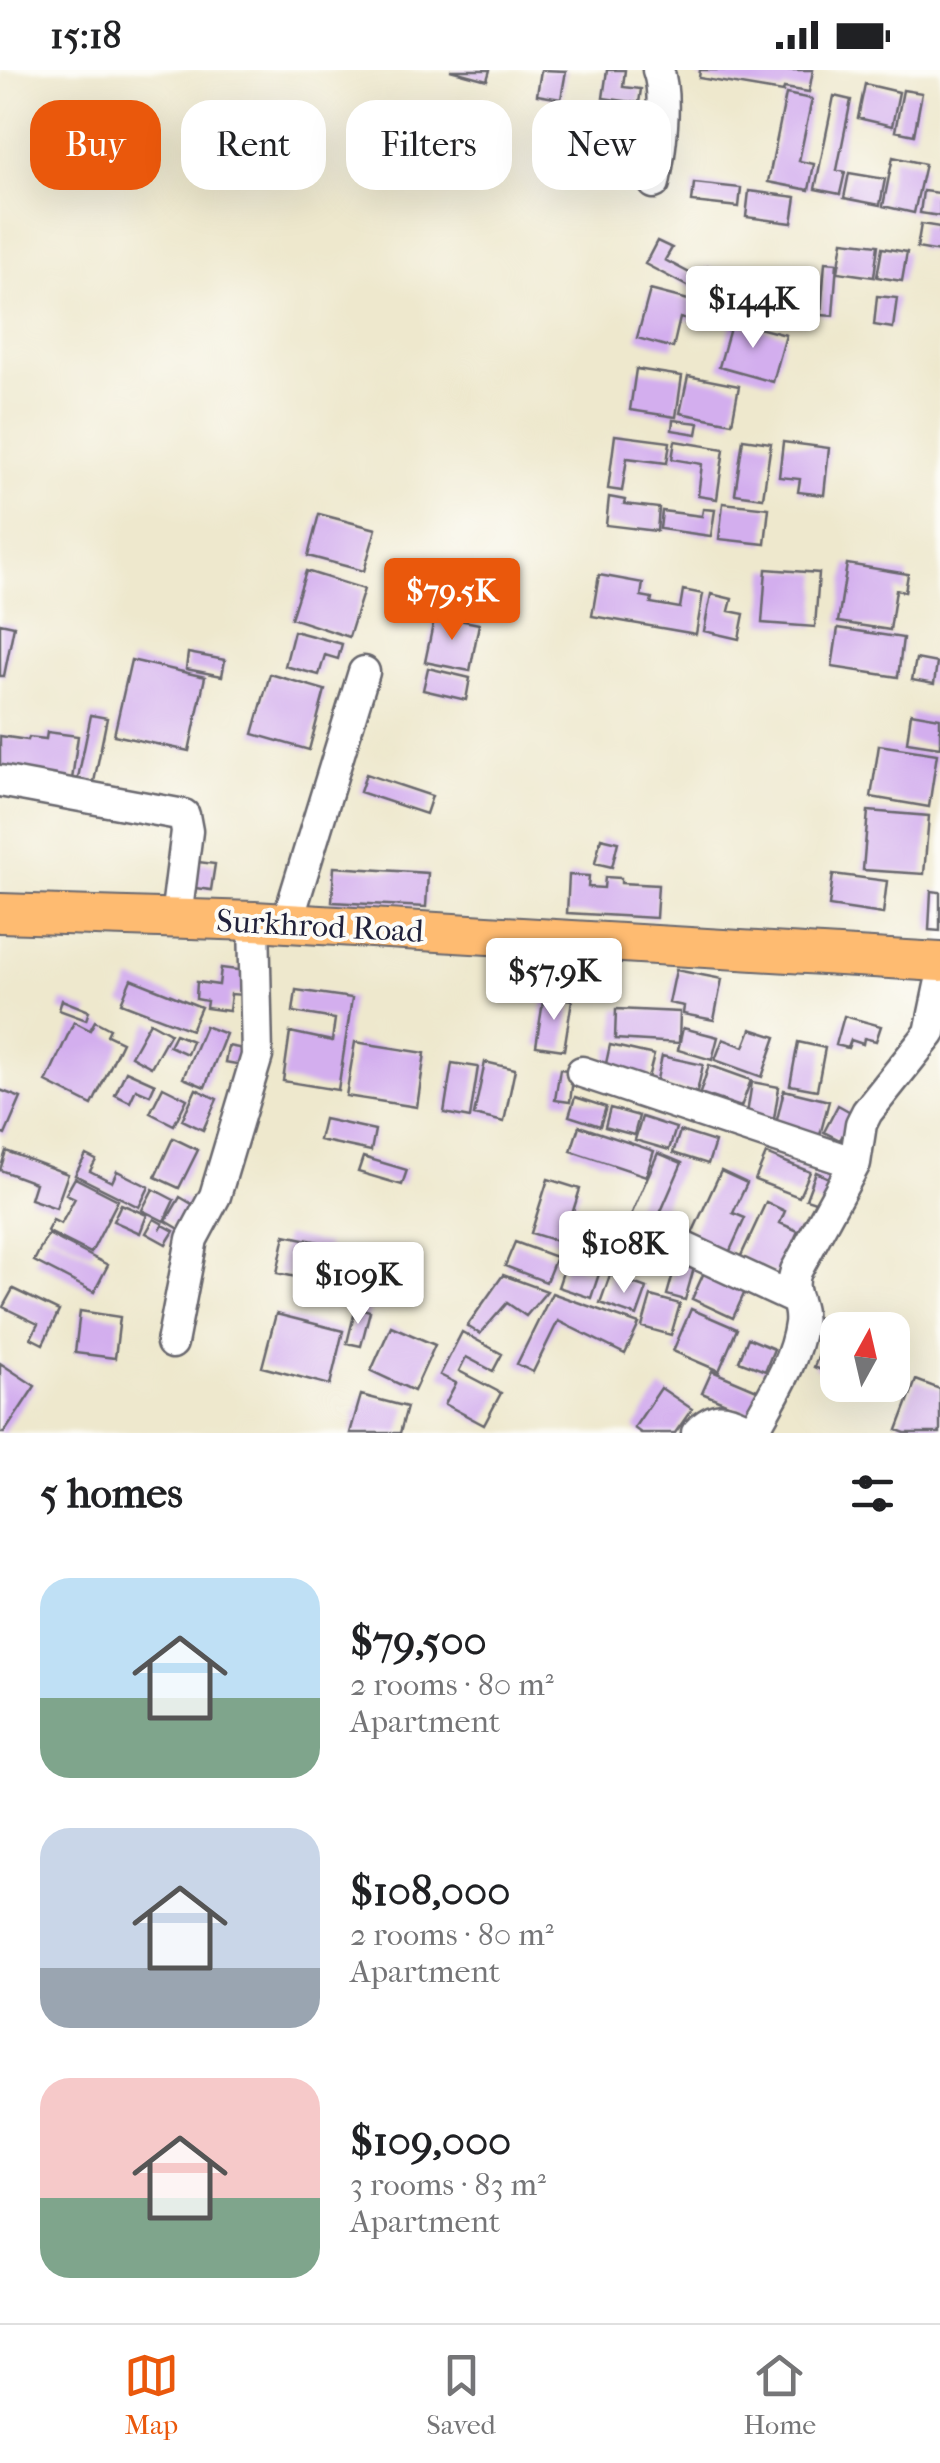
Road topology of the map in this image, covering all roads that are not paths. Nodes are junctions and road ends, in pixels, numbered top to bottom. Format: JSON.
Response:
{"nodes":[{"id":1,"x":658,"y":70,"type":"edge"},
{"id":2,"x":662,"y":100,"type":"edge"},
{"id":3,"x":364,"y":672,"type":"dead end"},
{"id":4,"x":0,"y":781,"type":"edge"},
{"id":5,"x":0,"y":912,"type":"edge"},
{"id":6,"x":176,"y":918,"type":"junction"},
{"id":7,"x":270,"y":922,"type":"junction"},
{"id":8,"x":940,"y":962,"type":"edge"},
{"id":9,"x":940,"y":985,"type":"edge"},
{"id":10,"x":582,"y":1072,"type":"dead end"},
{"id":11,"x":855,"y":1163,"type":"junction"},
{"id":12,"x":682,"y":1247,"type":"dead end"},
{"id":13,"x":796,"y":1300,"type":"junction"},
{"id":14,"x":172,"y":1343,"type":"dead end"},
{"id":15,"x":753,"y":1432,"type":"edge"},
{"id":16,"x":698,"y":1433,"type":"edge"}],
"edges":[{"from":1,"to":2,"type":"street"},
{"from":3,"to":7,"type":"street"},
{"from":4,"to":6,"type":"street"},
{"from":5,"to":6,"type":"main road","name":"Surkhrod Road"},
{"from":6,"to":7,"type":"main road","name":"Surkhrod Road"},
{"from":7,"to":8,"type":"main road","name":"Surkhrod Road"},
{"from":7,"to":14,"type":"street"},
{"from":9,"to":11,"type":"street"},
{"from":10,"to":11,"type":"street"},
{"from":11,"to":13,"type":"street"},
{"from":12,"to":13,"type":"street"},
{"from":13,"to":15,"type":"street"},
{"from":15,"to":16,"type":"street"}]}
